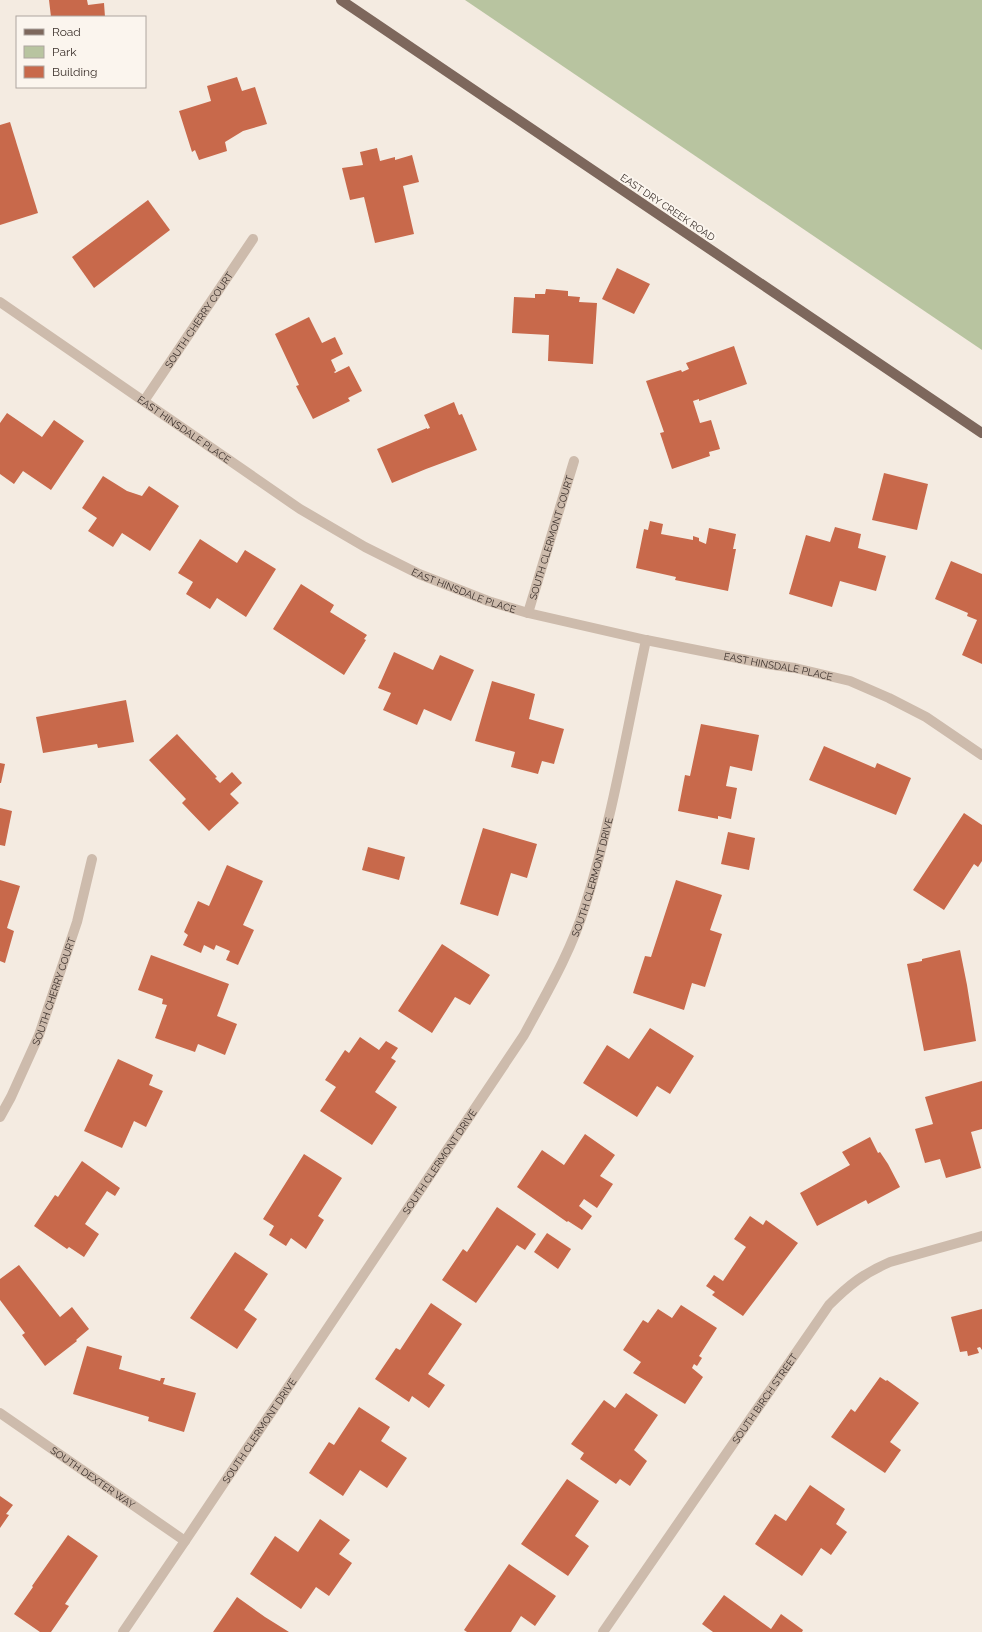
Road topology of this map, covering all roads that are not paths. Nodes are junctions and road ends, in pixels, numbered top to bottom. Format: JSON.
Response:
{"nodes":[{"id":1,"x":341,"y":0,"type":"edge"},
{"id":2,"x":253,"y":239,"type":"dead end"},
{"id":3,"x":0,"y":302,"type":"edge"},
{"id":4,"x":144,"y":401,"type":"junction"},
{"id":5,"x":982,"y":433,"type":"edge"},
{"id":6,"x":574,"y":461,"type":"dead end"},
{"id":7,"x":528,"y":613,"type":"junction"},
{"id":8,"x":646,"y":640,"type":"junction"},
{"id":9,"x":982,"y":755,"type":"edge"},
{"id":10,"x":92,"y":859,"type":"dead end"},
{"id":11,"x":0,"y":1117,"type":"edge"},
{"id":12,"x":982,"y":1236,"type":"edge"},
{"id":13,"x":0,"y":1413,"type":"edge"},
{"id":14,"x":185,"y":1541,"type":"junction"},
{"id":15,"x":123,"y":1632,"type":"edge"},
{"id":16,"x":603,"y":1632,"type":"edge"}],
"edges":[{"from":1,"to":5,"type":"main road","name":"EAST DRY CREEK ROAD"},
{"from":2,"to":4,"type":"street","name":"SOUTH CHERRY COURT"},
{"from":3,"to":4,"type":"street","name":"EAST HINSDALE PLACE"},
{"from":4,"to":7,"type":"street","name":"EAST HINSDALE PLACE"},
{"from":6,"to":7,"type":"street","name":"SOUTH CLERMONT COURT"},
{"from":7,"to":8,"type":"street","name":"EAST HINSDALE PLACE"},
{"from":8,"to":9,"type":"street","name":"EAST HINSDALE PLACE"},
{"from":8,"to":14,"type":"street","name":"SOUTH CLERMONT DRIVE"},
{"from":10,"to":11,"type":"street","name":"SOUTH CHERRY COURT"},
{"from":12,"to":16,"type":"street","name":"SOUTH BIRCH STREET"},
{"from":13,"to":14,"type":"street","name":"SOUTH DEXTER WAY"},
{"from":14,"to":15,"type":"street","name":"SOUTH CLERMONT DRIVE"}]}
